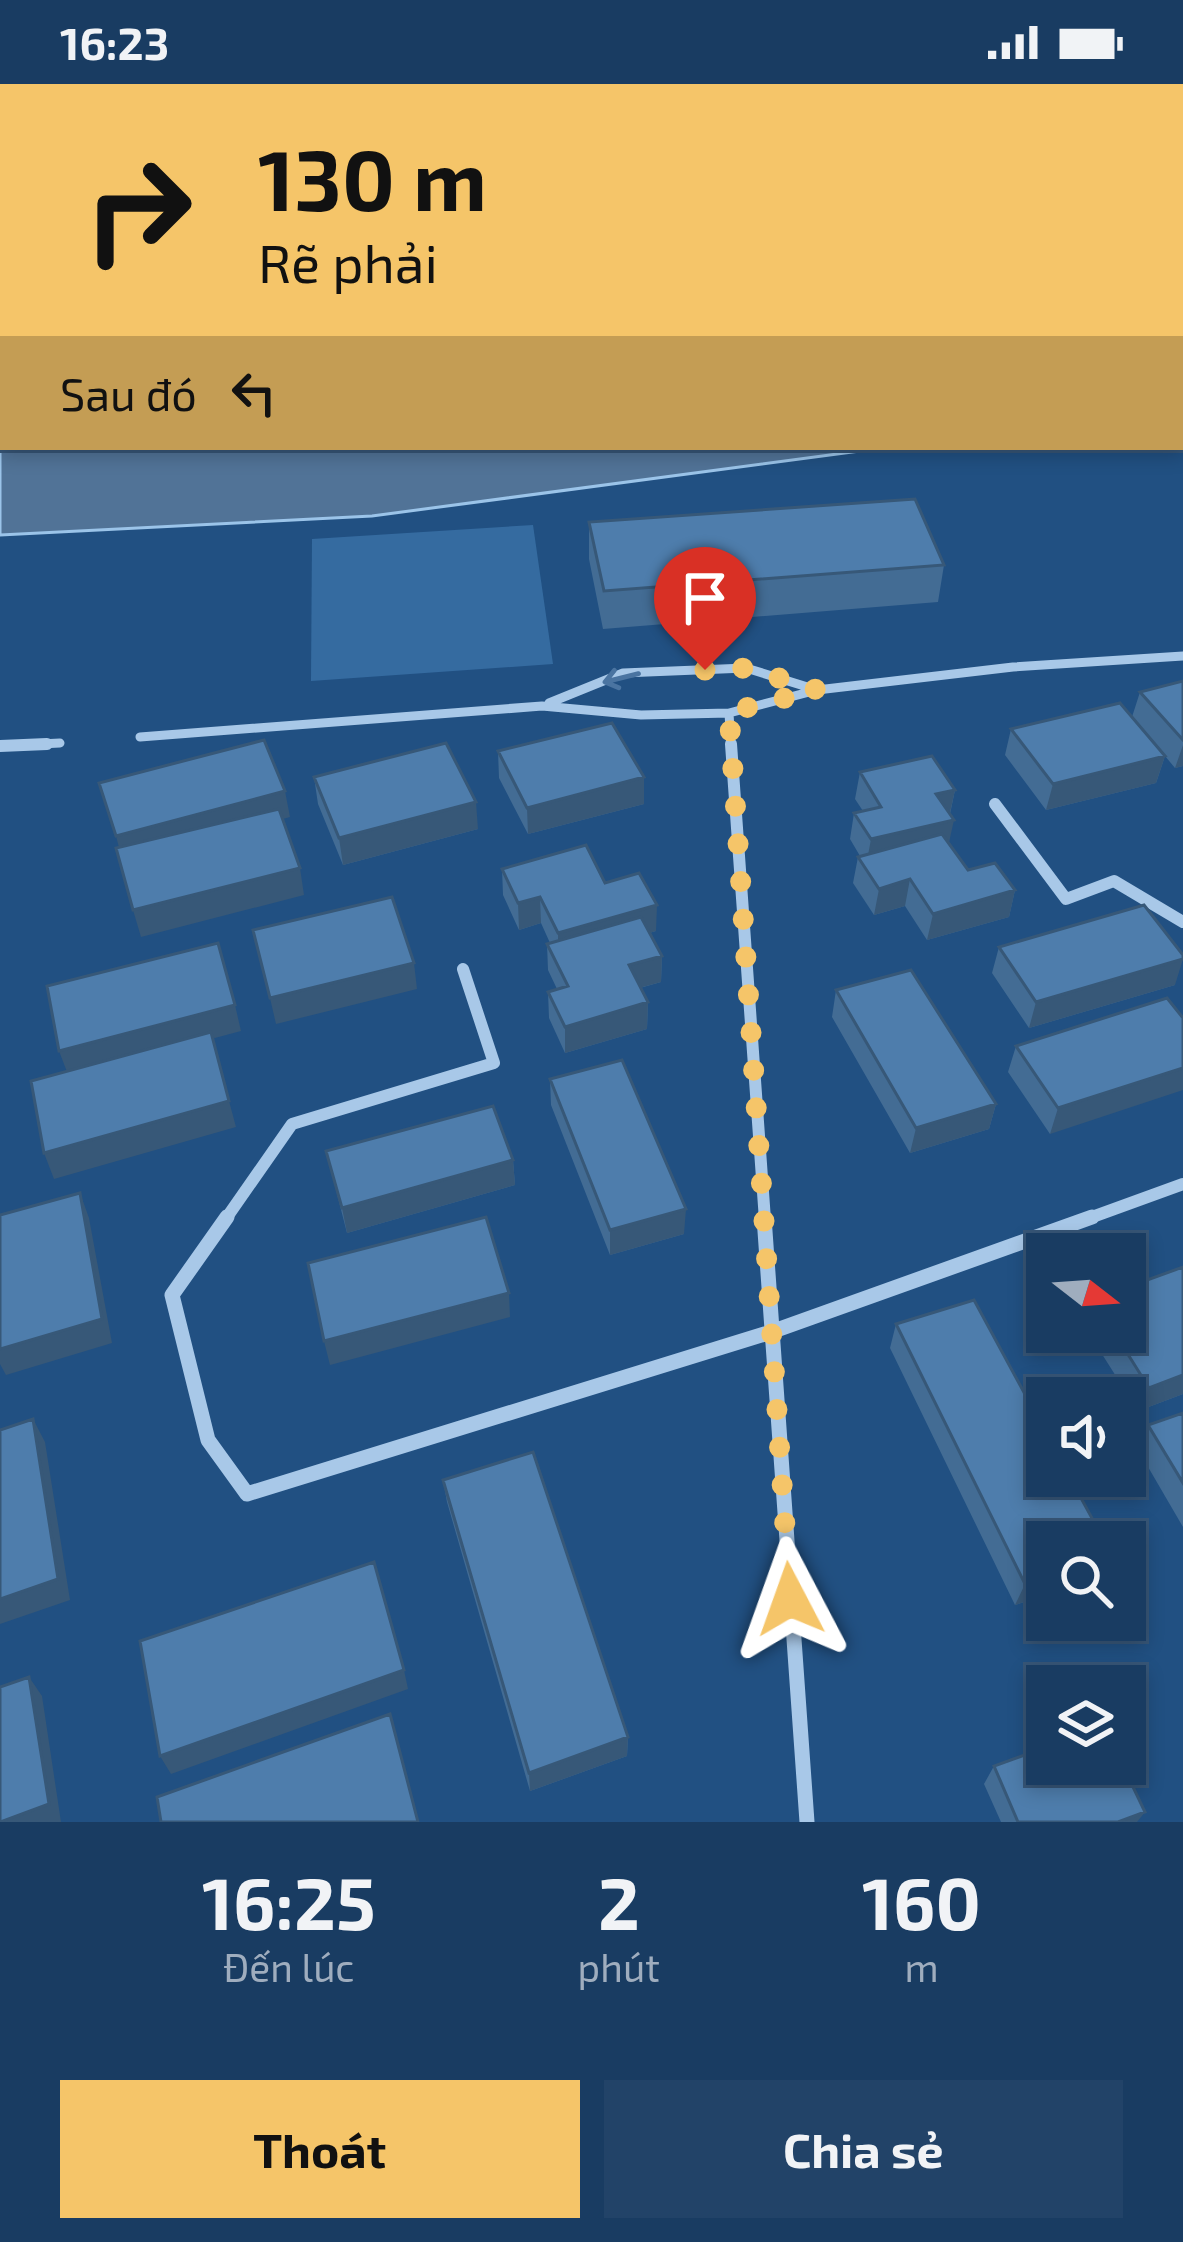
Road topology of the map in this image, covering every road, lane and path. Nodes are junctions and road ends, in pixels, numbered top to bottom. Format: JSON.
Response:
{"nodes":[{"id":1,"x":1183,"y":656,"type":"edge"},
{"id":2,"x":818,"y":690,"type":"junction"},
{"id":3,"x":542,"y":706,"type":"junction"},
{"id":4,"x":729,"y":712,"type":"junction"},
{"id":5,"x":140,"y":737,"type":"dead end"},
{"id":6,"x":60,"y":743,"type":"dead end"},
{"id":7,"x":0,"y":746,"type":"edge"},
{"id":8,"x":995,"y":803,"type":"dead end"},
{"id":9,"x":1183,"y":922,"type":"edge"},
{"id":10,"x":463,"y":969,"type":"dead end"},
{"id":11,"x":1183,"y":1184,"type":"edge"},
{"id":12,"x":771,"y":1332,"type":"junction"},
{"id":13,"x":807,"y":1822,"type":"edge"}],
"edges":[{"from":1,"to":2,"type":"street"},
{"from":2,"to":3,"type":"street","one_way":true},
{"from":2,"to":4,"type":"street"},
{"from":3,"to":4,"type":"street"},
{"from":3,"to":5,"type":"street"},
{"from":4,"to":12,"type":"street"},
{"from":6,"to":7,"type":"street"},
{"from":8,"to":9,"type":"street"},
{"from":10,"to":12,"type":"street"},
{"from":11,"to":12,"type":"street"},
{"from":12,"to":13,"type":"street"}]}
